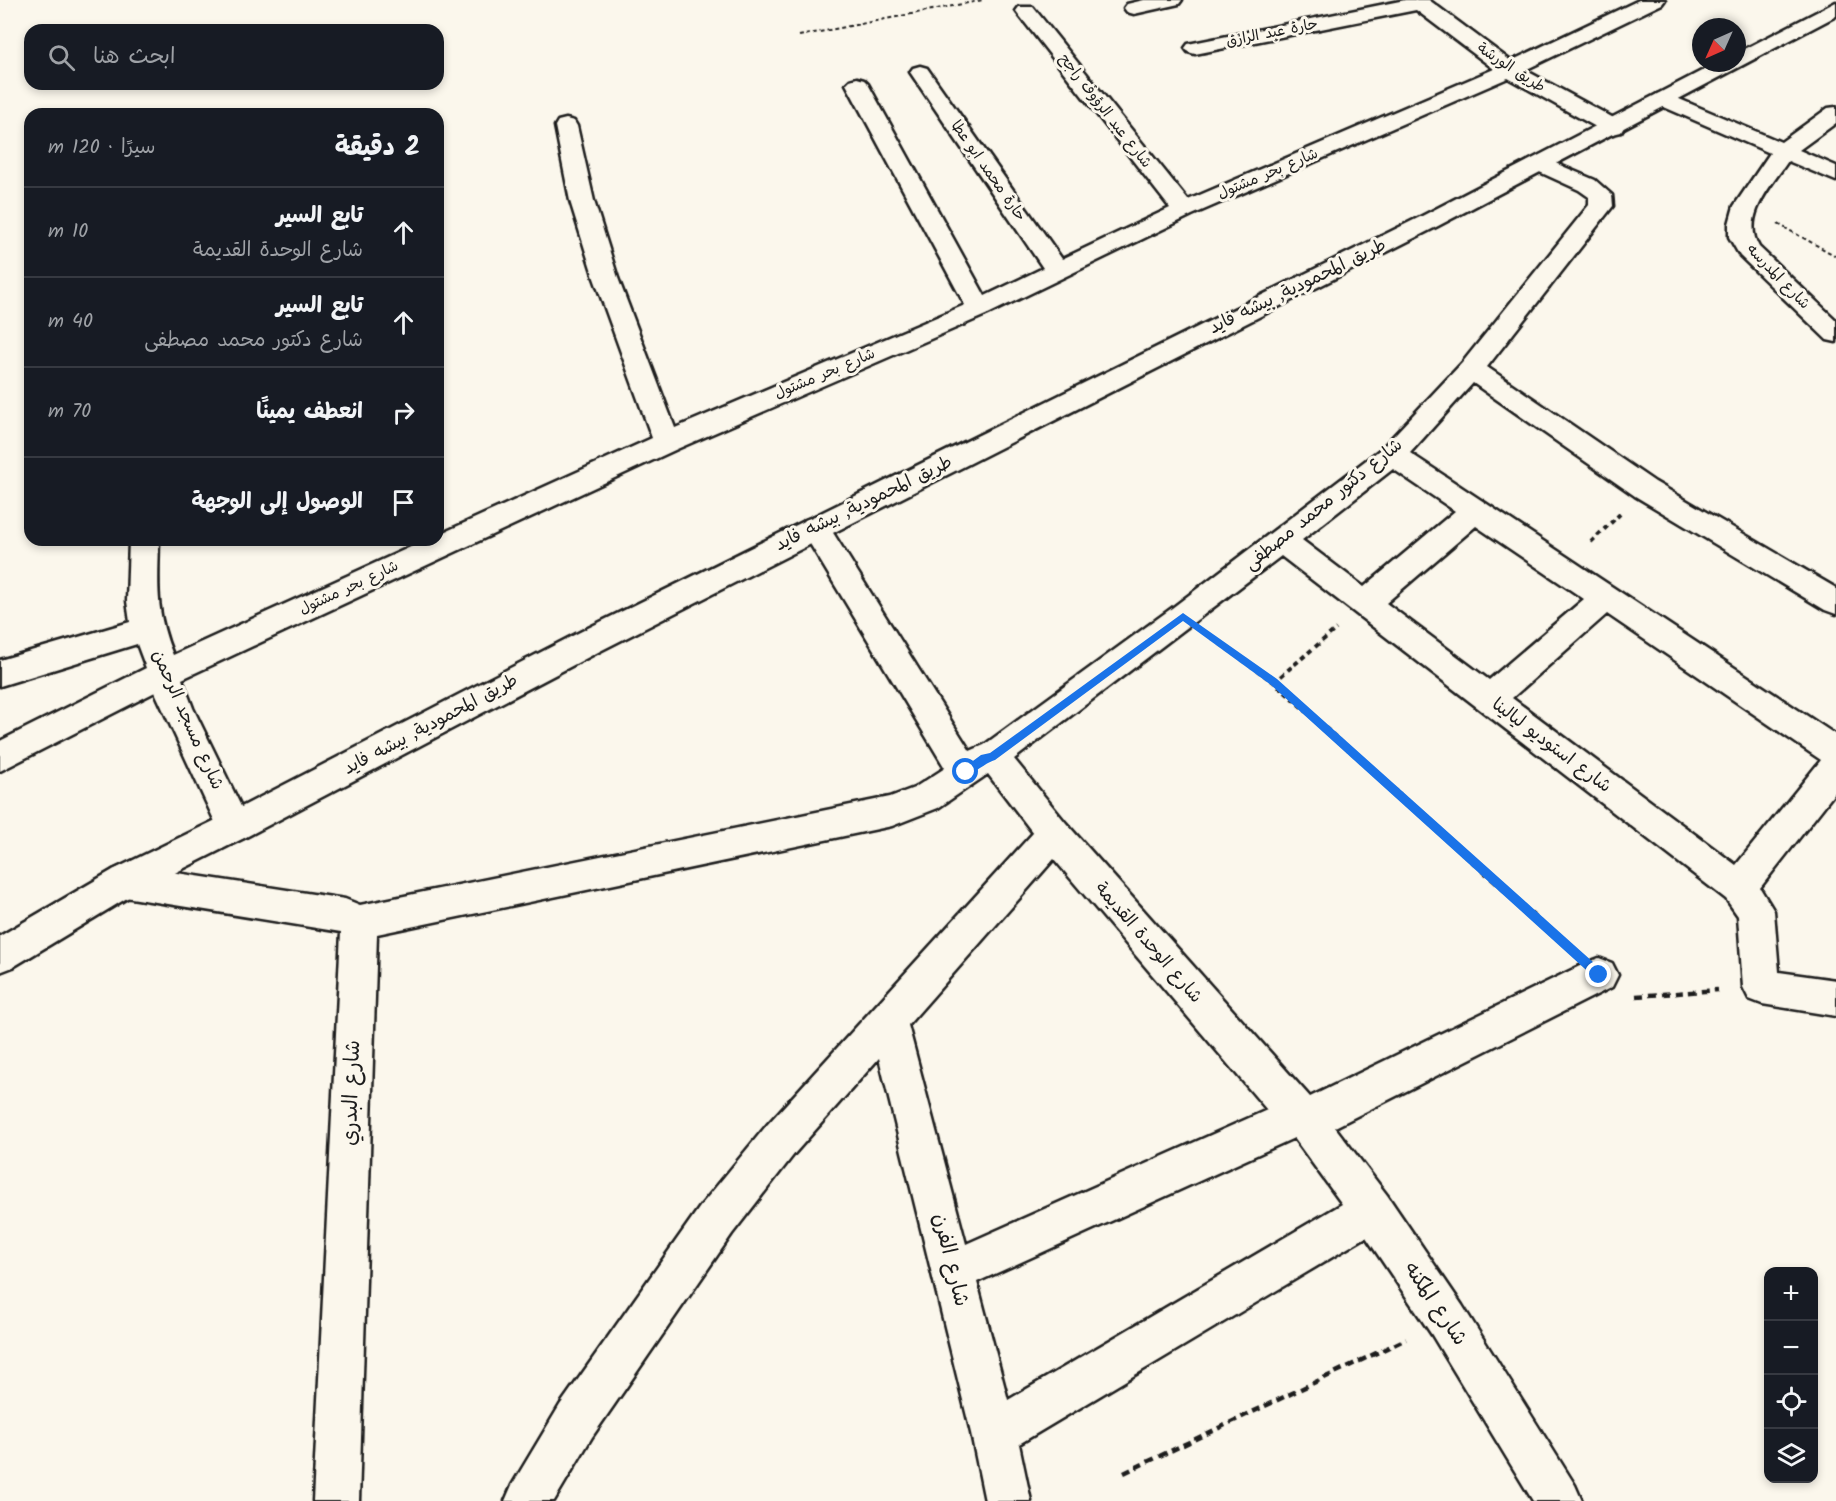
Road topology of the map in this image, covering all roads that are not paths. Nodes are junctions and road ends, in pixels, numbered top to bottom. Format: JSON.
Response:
{"nodes":[{"id":1,"x":1173,"y":0,"type":"edge"},
{"id":2,"x":1655,"y":0,"type":"edge"},
{"id":3,"x":1418,"y":2,"type":"edge"},
{"id":4,"x":1134,"y":8,"type":"dead end"},
{"id":5,"x":1836,"y":8,"type":"edge"},
{"id":6,"x":1026,"y":11,"type":"dead end"},
{"id":7,"x":1195,"y":48,"type":"dead end"},
{"id":8,"x":1746,"y":56,"type":"edge"},
{"id":9,"x":1509,"y":70,"type":"junction"},
{"id":10,"x":920,"y":72,"type":"dead end"},
{"id":11,"x":1716,"y":72,"type":"edge"},
{"id":12,"x":857,"y":84,"type":"dead end"},
{"id":13,"x":1665,"y":99,"type":"junction"},
{"id":14,"x":1836,"y":112,"type":"edge"},
{"id":15,"x":1603,"y":122,"type":"junction"},
{"id":16,"x":566,"y":126,"type":"dead end"},
{"id":17,"x":1783,"y":151,"type":"junction"},
{"id":18,"x":1540,"y":164,"type":"junction"},
{"id":19,"x":1836,"y":174,"type":"edge"},
{"id":20,"x":1184,"y":210,"type":"junction"},
{"id":21,"x":1057,"y":270,"type":"junction"},
{"id":22,"x":979,"y":308,"type":"junction"},
{"id":23,"x":1836,"y":334,"type":"edge"},
{"id":24,"x":1471,"y":369,"type":"junction"},
{"id":25,"x":667,"y":442,"type":"junction"},
{"id":26,"x":1392,"y":455,"type":"junction"},
{"id":27,"x":1475,"y":511,"type":"junction"},
{"id":28,"x":815,"y":527,"type":"junction"},
{"id":29,"x":1281,"y":540,"type":"junction"},
{"id":30,"x":444,"y":544,"type":"edge"},
{"id":31,"x":144,"y":546,"type":"edge"},
{"id":32,"x":441,"y":546,"type":"edge"},
{"id":33,"x":1604,"y":599,"type":"junction"},
{"id":34,"x":1836,"y":602,"type":"edge"},
{"id":35,"x":1364,"y":604,"type":"junction"},
{"id":36,"x":147,"y":629,"type":"junction"},
{"id":37,"x":0,"y":673,"type":"edge"},
{"id":38,"x":164,"y":673,"type":"junction"},
{"id":39,"x":1489,"y":699,"type":"junction"},
{"id":40,"x":1836,"y":752,"type":"edge"},
{"id":41,"x":0,"y":758,"type":"edge"},
{"id":42,"x":979,"y":764,"type":"junction"},
{"id":43,"x":1836,"y":766,"type":"edge"},
{"id":44,"x":234,"y":827,"type":"junction"},
{"id":45,"x":1054,"y":834,"type":"junction"},
{"id":46,"x":124,"y":881,"type":"junction"},
{"id":47,"x":1739,"y":888,"type":"junction"},
{"id":48,"x":356,"y":922,"type":"junction"},
{"id":49,"x":0,"y":955,"type":"edge"},
{"id":50,"x":1599,"y":975,"type":"road end"},
{"id":51,"x":1836,"y":998,"type":"edge"},
{"id":52,"x":888,"y":1020,"type":"junction"},
{"id":53,"x":1300,"y":1115,"type":"junction"},
{"id":54,"x":1372,"y":1210,"type":"junction"},
{"id":55,"x":953,"y":1271,"type":"junction"},
{"id":56,"x":994,"y":1432,"type":"junction"},
{"id":57,"x":336,"y":1501,"type":"edge"},
{"id":58,"x":528,"y":1501,"type":"edge"},
{"id":59,"x":1008,"y":1501,"type":"edge"},
{"id":60,"x":1559,"y":1501,"type":"edge"}],
"edges":[{"from":1,"to":4,"type":"street"},
{"from":2,"to":9,"type":"street","name":"شارع بحر مشتول"},
{"from":3,"to":7,"type":"street","name":"حارة عبد الرازق"},
{"from":3,"to":9,"type":"street","name":"طريق الورشة"},
{"from":5,"to":8,"type":"street","name":"طريق المحمودية, بيشه فايد"},
{"from":6,"to":20,"type":"street","name":"شارع عبد الرؤوف راجح"},
{"from":9,"to":15,"type":"street","name":"طريق الورشة"},
{"from":9,"to":20,"type":"street","name":"شارع بحر مشتول"},
{"from":10,"to":21,"type":"street","name":"حارة محمد ابو عطا"},
{"from":11,"to":13,"type":"street","name":"طريق المحمودية, بيشه فايد"},
{"from":12,"to":22,"type":"street"},
{"from":13,"to":15,"type":"street","name":"طريق المحمودية, بيشه فايد"},
{"from":13,"to":17,"type":"street"},
{"from":14,"to":17,"type":"street","name":"شارع المدرسه"},
{"from":15,"to":18,"type":"street","name":"طريق المحمودية, بيشه فايد"},
{"from":16,"to":25,"type":"street"},
{"from":17,"to":19,"type":"street"},
{"from":17,"to":23,"type":"street","name":"شارع المدرسه"},
{"from":18,"to":24,"type":"street","name":"شارع دكتور محمد مصطفى"},
{"from":18,"to":28,"type":"street","name":"طريق المحمودية, بيشه فايد"},
{"from":20,"to":21,"type":"street","name":"شارع بحر مشتول"},
{"from":21,"to":22,"type":"street","name":"شارع بحر مشتول"},
{"from":22,"to":25,"type":"street","name":"شارع بحر مشتول"},
{"from":24,"to":26,"type":"street","name":"شارع دكتور محمد مصطفى"},
{"from":24,"to":34,"type":"street"},
{"from":25,"to":30,"type":"street","name":"شارع بحر مشتول"},
{"from":26,"to":27,"type":"street"},
{"from":26,"to":29,"type":"street","name":"شارع دكتور محمد مصطفى"},
{"from":27,"to":33,"type":"street"},
{"from":27,"to":35,"type":"street"},
{"from":28,"to":42,"type":"street","name":"شارع الوحدة القديمة"},
{"from":28,"to":44,"type":"street","name":"طريق المحمودية, بيشه فايد"},
{"from":29,"to":35,"type":"street","name":"شارع استوديو ليالينا"},
{"from":29,"to":42,"type":"street","name":"شارع دكتور محمد مصطفى"},
{"from":31,"to":36,"type":"street","name":"شارع مسجد الرحمن"},
{"from":32,"to":38,"type":"street","name":"شارع بحر مشتول"},
{"from":33,"to":39,"type":"street"},
{"from":33,"to":40,"type":"street"},
{"from":35,"to":39,"type":"street","name":"شارع استوديو ليالينا"},
{"from":36,"to":37,"type":"street"},
{"from":36,"to":38,"type":"street","name":"شارع مسجد الرحمن"},
{"from":38,"to":41,"type":"street","name":"شارع بحر مشتول"},
{"from":38,"to":44,"type":"street","name":"شارع مسجد الرحمن"},
{"from":39,"to":47,"type":"street","name":"شارع استوديو ليالينا"},
{"from":42,"to":45,"type":"street","name":"شارع الوحدة القديمة"},
{"from":42,"to":48,"type":"street","name":"شارع دكتور محمد مصطفى"},
{"from":43,"to":47,"type":"street"},
{"from":44,"to":46,"type":"street","name":"طريق المحمودية, بيشه فايد"},
{"from":45,"to":52,"type":"street"},
{"from":45,"to":53,"type":"street","name":"شارع الوحدة القديمة"},
{"from":46,"to":48,"type":"street"},
{"from":46,"to":49,"type":"street","name":"طريق المحمودية, بيشه فايد"},
{"from":47,"to":51,"type":"street","name":"شارع استوديو ليالينا"},
{"from":48,"to":57,"type":"street","name":"شارع البدري"},
{"from":50,"to":53,"type":"street"},
{"from":52,"to":55,"type":"street","name":"شارع الفرن"},
{"from":52,"to":58,"type":"street"},
{"from":53,"to":54,"type":"street","name":"شارع المكنه"},
{"from":53,"to":55,"type":"street"},
{"from":54,"to":56,"type":"street"},
{"from":54,"to":60,"type":"street","name":"شارع المكنه"},
{"from":55,"to":56,"type":"street","name":"شارع الفرن"},
{"from":56,"to":59,"type":"street","name":"شارع الفرن"}]}
